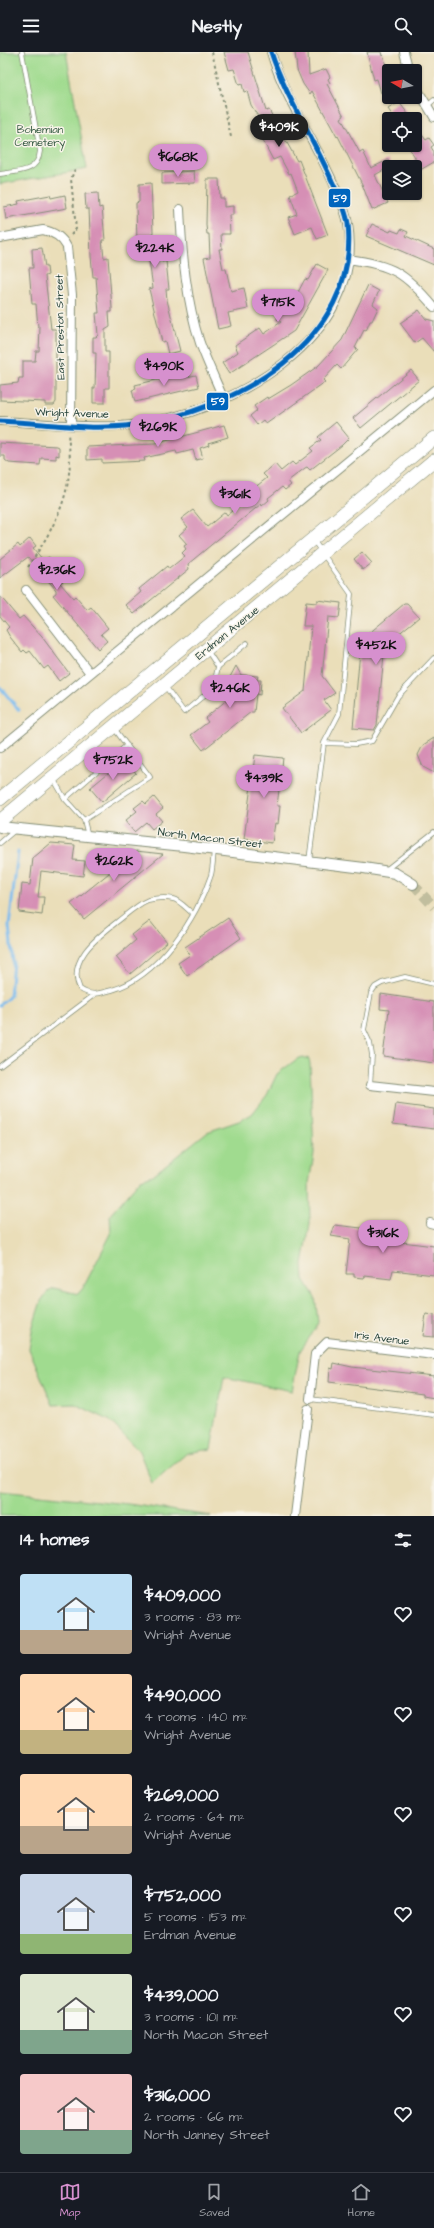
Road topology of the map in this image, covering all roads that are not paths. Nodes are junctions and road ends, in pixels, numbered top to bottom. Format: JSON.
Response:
{"nodes":[{"id":1,"x":22,"y":52,"type":"edge"},
{"id":2,"x":271,"y":52,"type":"edge"},
{"id":3,"x":404,"y":52,"type":"edge"},
{"id":4,"x":408,"y":64,"type":"edge"},
{"id":5,"x":422,"y":97,"type":"edge"},
{"id":6,"x":434,"y":100,"type":"edge"},
{"id":7,"x":427,"y":106,"type":"junction"},
{"id":8,"x":434,"y":117,"type":"edge"},
{"id":9,"x":0,"y":174,"type":"edge"},
{"id":10,"x":180,"y":209,"type":"dead end"},
{"id":11,"x":0,"y":238,"type":"edge"},
{"id":12,"x":348,"y":259,"type":"junction"},
{"id":13,"x":434,"y":307,"type":"edge"},
{"id":14,"x":434,"y":390,"type":"edge"},
{"id":15,"x":224,"y":400,"type":"junction"},
{"id":16,"x":0,"y":421,"type":"edge"},
{"id":17,"x":70,"y":424,"type":"junction"},
{"id":18,"x":434,"y":438,"type":"edge"},
{"id":19,"x":434,"y":460,"type":"edge"},
{"id":20,"x":312,"y":539,"type":"junction"},
{"id":21,"x":323,"y":553,"type":"junction"},
{"id":22,"x":26,"y":590,"type":"dead end"},
{"id":23,"x":247,"y":643,"type":"dead end"},
{"id":24,"x":206,"y":650,"type":"junction"},
{"id":25,"x":434,"y":658,"type":"edge"},
{"id":26,"x":218,"y":667,"type":"junction"},
{"id":27,"x":90,"y":673,"type":"junction"},
{"id":28,"x":164,"y":684,"type":"junction"},
{"id":29,"x":113,"y":726,"type":"junction"},
{"id":30,"x":324,"y":744,"type":"junction"},
{"id":31,"x":127,"y":745,"type":"junction"},
{"id":32,"x":0,"y":748,"type":"edge"},
{"id":33,"x":52,"y":776,"type":"junction"},
{"id":34,"x":0,"y":799,"type":"edge"},
{"id":35,"x":65,"y":799,"type":"junction"},
{"id":36,"x":84,"y":820,"type":"junction"},
{"id":37,"x":0,"y":821,"type":"edge"},
{"id":38,"x":0,"y":828,"type":"edge"},
{"id":39,"x":16,"y":829,"type":"junction"},
{"id":40,"x":434,"y":832,"type":"edge"},
{"id":41,"x":88,"y":836,"type":"junction"},
{"id":42,"x":0,"y":843,"type":"edge"},
{"id":43,"x":214,"y":850,"type":"junction"},
{"id":44,"x":309,"y":861,"type":"junction"},
{"id":45,"x":385,"y":871,"type":"junction"},
{"id":46,"x":413,"y":884,"type":"tunnel mouth"},
{"id":47,"x":192,"y":913,"type":"junction"},
{"id":48,"x":434,"y":984,"type":"edge"},
{"id":49,"x":94,"y":995,"type":"junction"},
{"id":50,"x":0,"y":1066,"type":"edge"},
{"id":51,"x":370,"y":1085,"type":"joint"},
{"id":52,"x":434,"y":1092,"type":"edge"},
{"id":53,"x":434,"y":1355,"type":"edge"},
{"id":54,"x":310,"y":1399,"type":"joint"},
{"id":55,"x":308,"y":1409,"type":"dead end"},
{"id":56,"x":434,"y":1415,"type":"edge"},
{"id":57,"x":295,"y":1516,"type":"edge"}],
"edges":[{"from":1,"to":9,"type":"lane"},
{"from":2,"to":12,"type":"street","name":"Wright Avenue"},
{"from":3,"to":4,"type":"street"},
{"from":5,"to":7,"type":"street"},
{"from":6,"to":7,"type":"lane"},
{"from":7,"to":8,"type":"street"},
{"from":10,"to":15,"type":"street"},
{"from":11,"to":17,"type":"street","name":"East Preston Street"},
{"from":12,"to":13,"type":"street"},
{"from":12,"to":15,"type":"street","name":"Wright Avenue"},
{"from":14,"to":27,"type":"street"},
{"from":15,"to":17,"type":"street","name":"Wright Avenue"},
{"from":16,"to":17,"type":"street","name":"Wright Avenue"},
{"from":18,"to":20,"type":"main road","name":"Erdman Avenue"},
{"from":19,"to":21,"type":"main road","name":"Erdman Avenue"},
{"from":20,"to":21,"type":"lane"},
{"from":20,"to":34,"type":"main road","name":"Erdman Avenue"},
{"from":21,"to":24,"type":"main road","name":"Erdman Avenue"},
{"from":21,"to":30,"type":"lane"},
{"from":22,"to":27,"type":"street"},
{"from":23,"to":26,"type":"lane"},
{"from":24,"to":26,"type":"lane"},
{"from":24,"to":28,"type":"main road","name":"Erdman Avenue"},
{"from":25,"to":30,"type":"lane"},
{"from":26,"to":28,"type":"lane"},
{"from":27,"to":32,"type":"street"},
{"from":28,"to":29,"type":"main road","name":"Erdman Avenue"},
{"from":29,"to":31,"type":"lane"},
{"from":29,"to":33,"type":"main road","name":"Erdman Avenue"},
{"from":30,"to":44,"type":"lane"},
{"from":31,"to":35,"type":"lane"},
{"from":31,"to":36,"type":"lane"},
{"from":33,"to":35,"type":"lane"},
{"from":33,"to":37,"type":"main road","name":"Erdman Avenue"},
{"from":35,"to":36,"type":"lane"},
{"from":36,"to":41,"type":"lane"},
{"from":38,"to":39,"type":"street","name":"North Macon Street"},
{"from":39,"to":41,"type":"street","name":"North Macon Street"},
{"from":39,"to":42,"type":"lane"},
{"from":40,"to":45,"type":"lane"},
{"from":41,"to":43,"type":"street","name":"North Macon Street"},
{"from":43,"to":44,"type":"street","name":"North Macon Street"},
{"from":43,"to":47,"type":"lane"},
{"from":44,"to":45,"type":"street","name":"North Macon Street"},
{"from":45,"to":46,"type":"street","name":"North Macon Street"},
{"from":47,"to":49,"type":"lane"},
{"from":47,"to":49,"type":"lane"},
{"from":48,"to":51,"type":"lane"},
{"from":49,"to":50,"type":"lane"},
{"from":51,"to":52,"type":"street"},
{"from":53,"to":54,"type":"street","name":"Iris Avenue"},
{"from":54,"to":56,"type":"lane"},
{"from":55,"to":57,"type":"street"}]}
